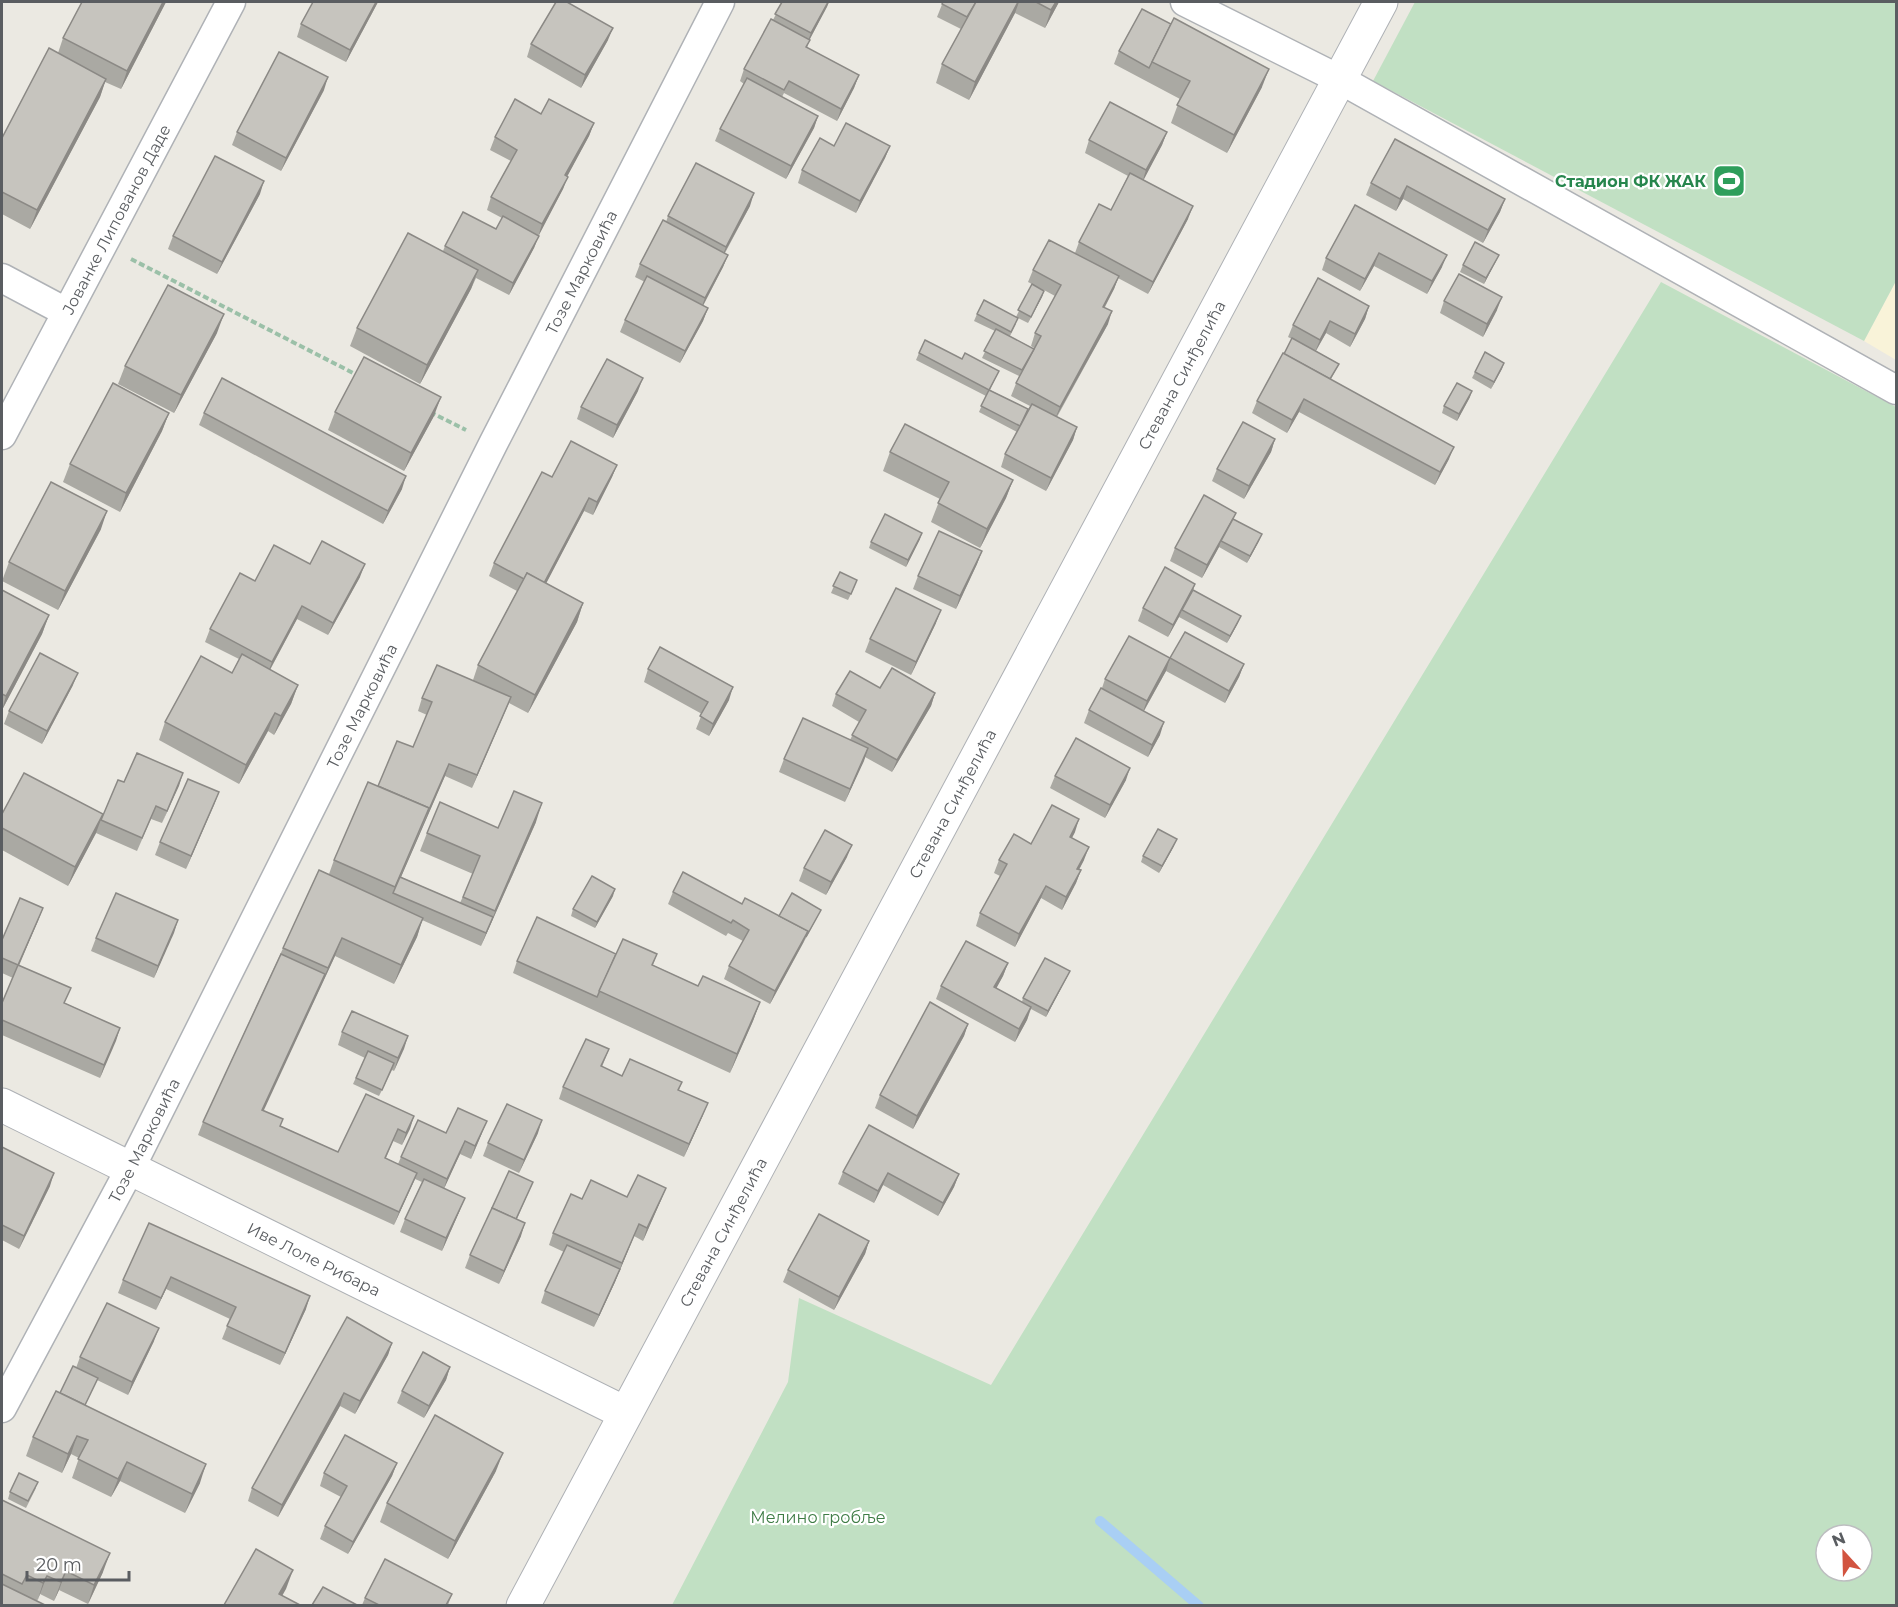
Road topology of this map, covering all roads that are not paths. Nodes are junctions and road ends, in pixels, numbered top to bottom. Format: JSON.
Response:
{"nodes":[{"id":1,"x":231,"y":2,"type":"edge"},
{"id":2,"x":720,"y":2,"type":"edge"},
{"id":3,"x":1185,"y":2,"type":"edge"},
{"id":4,"x":1381,"y":2,"type":"edge"},
{"id":5,"x":1339,"y":79,"type":"junction"},
{"id":6,"x":2,"y":278,"type":"edge"},
{"id":7,"x":66,"y":312,"type":"junction"},
{"id":8,"x":1896,"y":390,"type":"edge"},
{"id":9,"x":2,"y":435,"type":"edge"},
{"id":10,"x":2,"y":1105,"type":"edge"},
{"id":11,"x":130,"y":1169,"type":"junction"},
{"id":12,"x":2,"y":1408,"type":"edge"},
{"id":13,"x":625,"y":1413,"type":"junction"},
{"id":14,"x":523,"y":1605,"type":"edge"}],
"edges":[{"from":1,"to":7,"type":"street","name":"Јованке Липованов Даде"},
{"from":2,"to":11,"type":"street","name":"Тозе Марковића"},
{"from":3,"to":5,"type":"street"},
{"from":4,"to":5,"type":"street","name":"Стевана Синђелића"},
{"from":5,"to":8,"type":"street"},
{"from":5,"to":13,"type":"street","name":"Стевана Синђелића"},
{"from":6,"to":7,"type":"street"},
{"from":7,"to":9,"type":"street","name":"Јованке Липованов Даде"},
{"from":10,"to":11,"type":"street","name":"Иве Лоле Рибара"},
{"from":11,"to":12,"type":"street","name":"Тозе Марковића"},
{"from":11,"to":13,"type":"street","name":"Иве Лоле Рибара"},
{"from":13,"to":14,"type":"street","name":"Стевана Синђелића"}]}
